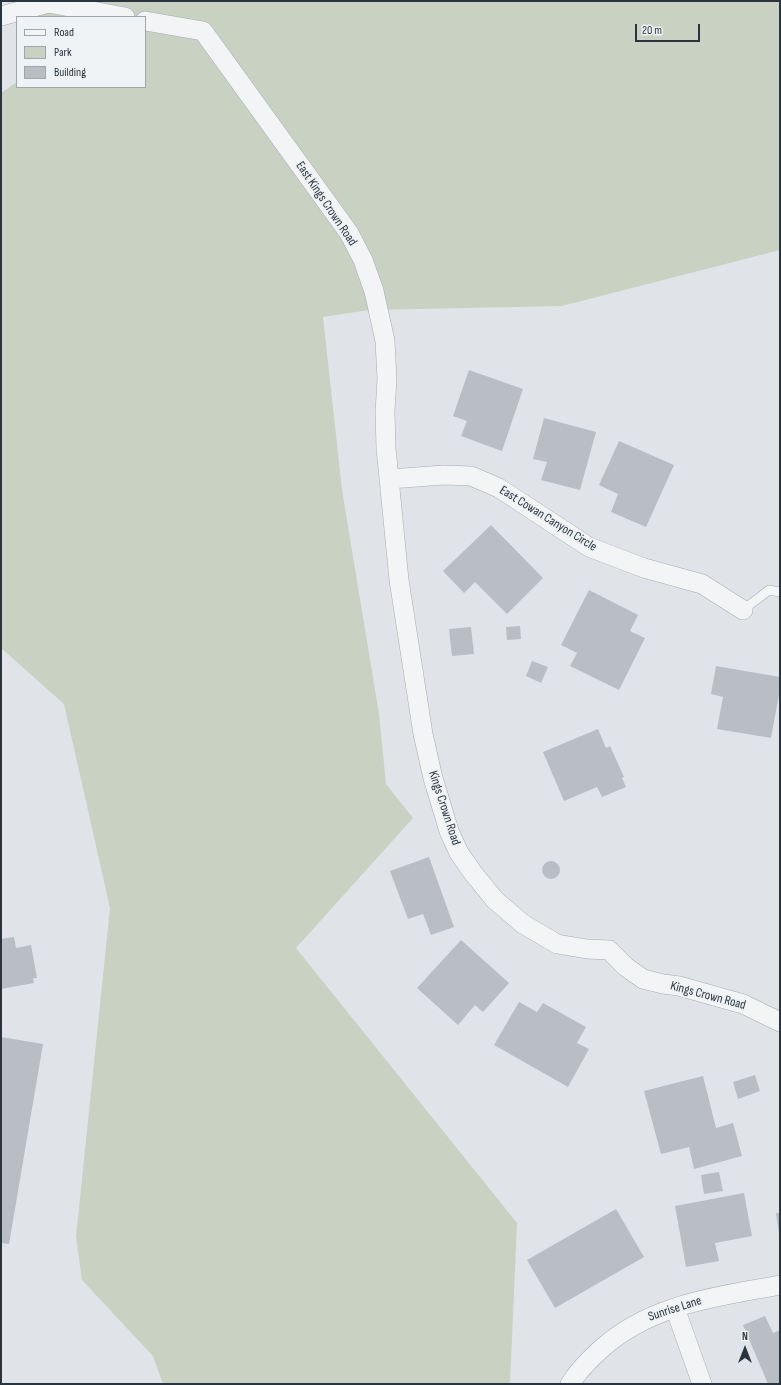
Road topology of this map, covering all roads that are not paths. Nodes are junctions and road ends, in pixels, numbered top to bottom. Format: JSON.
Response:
{"nodes":[{"id":1,"x":1,"y":16,"type":"edge"},
{"id":2,"x":120,"y":16,"type":"edge"},
{"id":3,"x":146,"y":21,"type":"edge"},
{"id":4,"x":390,"y":479,"type":"junction"},
{"id":5,"x":399,"y":580,"type":"joint"},
{"id":6,"x":780,"y":592,"type":"edge"},
{"id":7,"x":743,"y":610,"type":"joint"},
{"id":8,"x":780,"y":1022,"type":"edge"},
{"id":9,"x":780,"y":1284,"type":"edge"},
{"id":10,"x":676,"y":1308,"type":"junction"},
{"id":11,"x":570,"y":1384,"type":"edge"},
{"id":12,"x":702,"y":1384,"type":"edge"}],
"edges":[{"from":1,"to":2,"type":"street"},
{"from":3,"to":4,"type":"street","name":"East Kings Crown Road"},
{"from":4,"to":5,"type":"street","name":"East Kings Crown Road"},
{"from":4,"to":7,"type":"street","name":"East Cowan Canyon Circle"},
{"from":5,"to":8,"type":"street","name":"Kings Crown Road"},
{"from":6,"to":7,"type":"lane"},
{"from":9,"to":10,"type":"street","name":"Sunrise Lane"},
{"from":10,"to":11,"type":"street","name":"Sunrise Lane"},
{"from":10,"to":12,"type":"street"}]}
